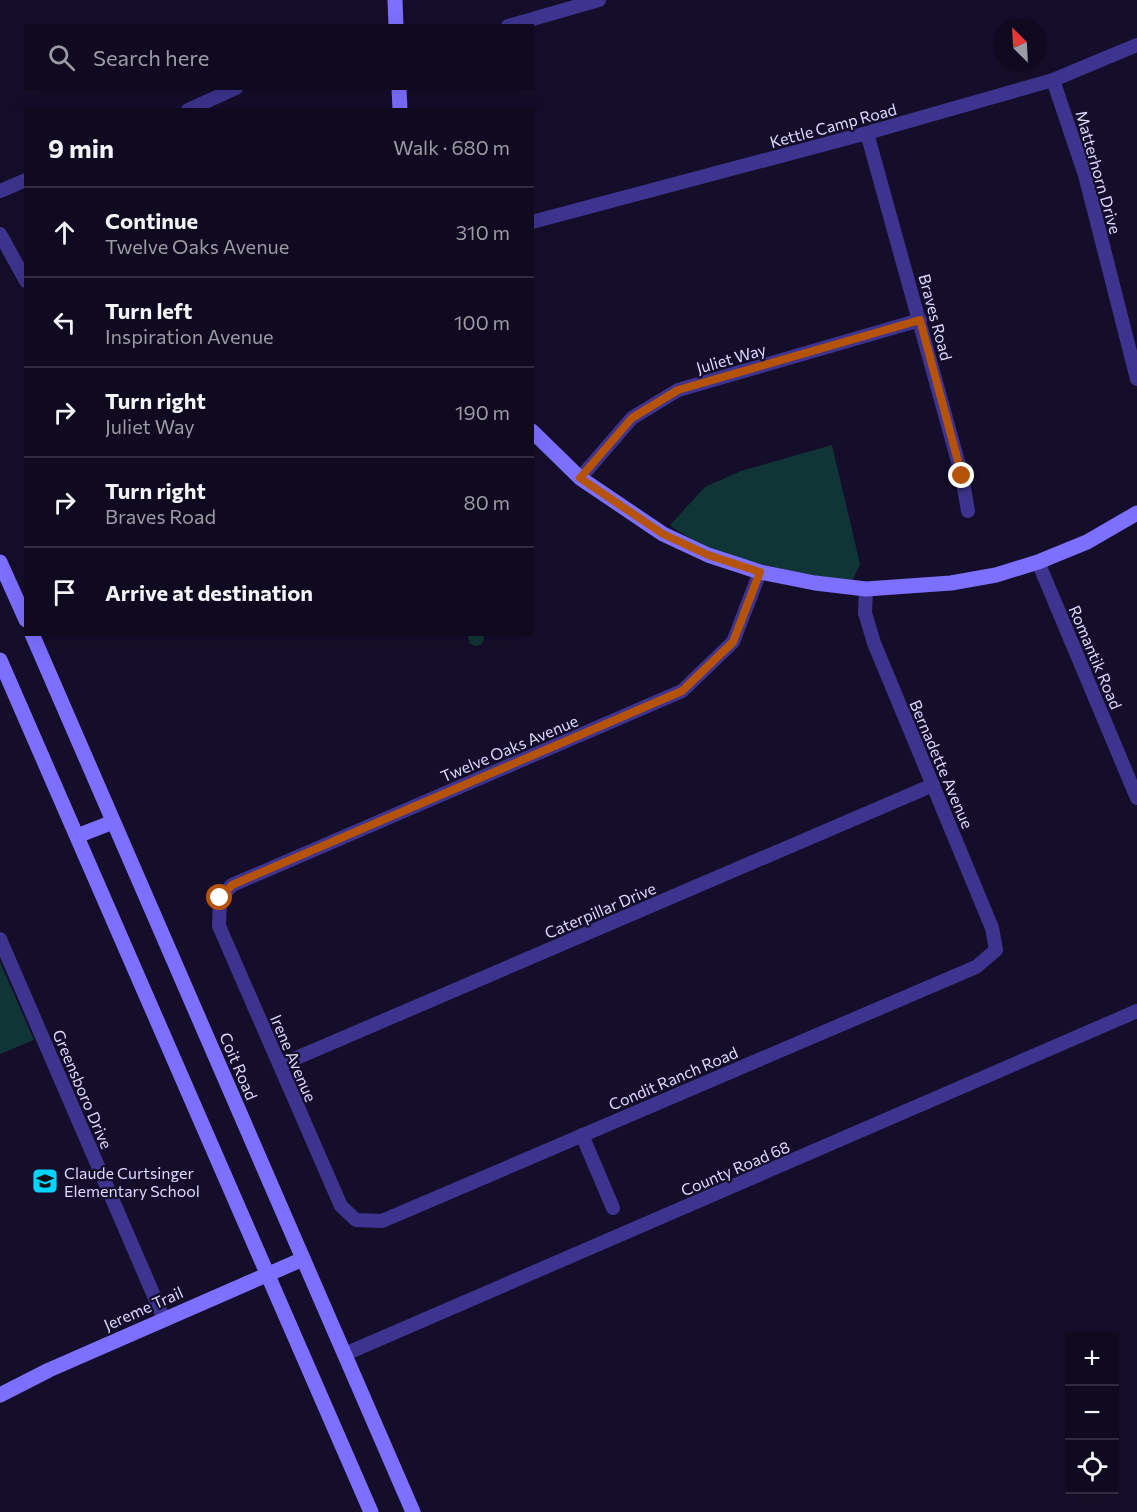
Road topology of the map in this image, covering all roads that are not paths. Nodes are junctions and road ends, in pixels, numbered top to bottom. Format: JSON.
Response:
{"nodes":[{"id":1,"x":395,"y":0,"type":"edge"},
{"id":2,"x":599,"y":0,"type":"edge"},
{"id":3,"x":396,"y":24,"type":"edge"},
{"id":4,"x":515,"y":24,"type":"edge"},
{"id":5,"x":1137,"y":45,"type":"edge"},
{"id":6,"x":1053,"y":80,"type":"junction"},
{"id":7,"x":232,"y":90,"type":"edge"},
{"id":8,"x":399,"y":90,"type":"edge"},
{"id":9,"x":192,"y":108,"type":"edge"},
{"id":10,"x":400,"y":108,"type":"edge"},
{"id":11,"x":867,"y":133,"type":"junction"},
{"id":12,"x":24,"y":181,"type":"edge"},
{"id":13,"x":0,"y":191,"type":"edge"},
{"id":14,"x":534,"y":221,"type":"edge"},
{"id":15,"x":0,"y":234,"type":"edge"},
{"id":16,"x":24,"y":277,"type":"edge"},
{"id":17,"x":920,"y":320,"type":"junction"},
{"id":18,"x":1137,"y":379,"type":"edge"},
{"id":19,"x":534,"y":433,"type":"edge"},
{"id":20,"x":580,"y":478,"type":"junction"},
{"id":21,"x":968,"y":511,"type":"dead end"},
{"id":22,"x":1137,"y":513,"type":"edge"},
{"id":23,"x":0,"y":562,"type":"edge"},
{"id":24,"x":1038,"y":562,"type":"junction"},
{"id":25,"x":760,"y":572,"type":"junction"},
{"id":26,"x":5,"y":586,"type":"edge"},
{"id":27,"x":866,"y":589,"type":"junction"},
{"id":28,"x":24,"y":617,"type":"edge"},
{"id":29,"x":33,"y":636,"type":"edge"},
{"id":30,"x":0,"y":660,"type":"edge"},
{"id":31,"x":933,"y":785,"type":"junction"},
{"id":32,"x":1137,"y":798,"type":"edge"},
{"id":33,"x":113,"y":822,"type":"junction"},
{"id":34,"x":77,"y":836,"type":"junction"},
{"id":35,"x":219,"y":899,"type":"joint"},
{"id":36,"x":0,"y":939,"type":"edge"},
{"id":37,"x":996,"y":951,"type":"joint"},
{"id":38,"x":1137,"y":1011,"type":"edge"},
{"id":39,"x":280,"y":1065,"type":"junction"},
{"id":40,"x":582,"y":1135,"type":"junction"},
{"id":41,"x":613,"y":1208,"type":"dead end"},
{"id":42,"x":358,"y":1221,"type":"joint"},
{"id":43,"x":303,"y":1258,"type":"junction"},
{"id":44,"x":267,"y":1274,"type":"junction"},
{"id":45,"x":164,"y":1319,"type":"junction"},
{"id":46,"x":345,"y":1354,"type":"junction"},
{"id":47,"x":0,"y":1395,"type":"edge"},
{"id":48,"x":371,"y":1512,"type":"edge"},
{"id":49,"x":413,"y":1512,"type":"edge"}],
"edges":[{"from":1,"to":3,"type":"main road"},
{"from":2,"to":4,"type":"street"},
{"from":5,"to":6,"type":"street","name":"Kettle Camp Road"},
{"from":6,"to":11,"type":"street","name":"Kettle Camp Road"},
{"from":6,"to":18,"type":"street","name":"Matterhorn Drive"},
{"from":7,"to":9,"type":"street"},
{"from":8,"to":10,"type":"main road"},
{"from":11,"to":14,"type":"street","name":"Kettle Camp Road"},
{"from":11,"to":17,"type":"street","name":"Braves Road"},
{"from":12,"to":13,"type":"street"},
{"from":15,"to":16,"type":"street"},
{"from":17,"to":20,"type":"street","name":"Juliet Way"},
{"from":17,"to":21,"type":"street","name":"Braves Road"},
{"from":19,"to":20,"type":"main road"},
{"from":20,"to":25,"type":"main road"},
{"from":22,"to":24,"type":"main road"},
{"from":23,"to":26,"type":"main road"},
{"from":24,"to":27,"type":"main road"},
{"from":24,"to":32,"type":"street","name":"Romantik Road"},
{"from":25,"to":27,"type":"main road"},
{"from":25,"to":35,"type":"street","name":"Twelve Oaks Avenue"},
{"from":26,"to":28,"type":"main road"},
{"from":27,"to":31,"type":"street","name":"Bernadette Avenue"},
{"from":29,"to":33,"type":"main road","name":"Coit Road"},
{"from":30,"to":34,"type":"main road"},
{"from":31,"to":37,"type":"street","name":"Bernadette Avenue"},
{"from":31,"to":39,"type":"street","name":"Caterpillar Drive"},
{"from":33,"to":34,"type":"main road"},
{"from":33,"to":43,"type":"main road","name":"Coit Road"},
{"from":34,"to":44,"type":"main road"},
{"from":35,"to":39,"type":"street","name":"Irene Avenue"},
{"from":36,"to":45,"type":"street","name":"Greensboro Drive"},
{"from":37,"to":40,"type":"street","name":"Condit Ranch Road"},
{"from":38,"to":46,"type":"street","name":"County Road 68"},
{"from":39,"to":42,"type":"street","name":"Irene Avenue"},
{"from":40,"to":41,"type":"street"},
{"from":40,"to":42,"type":"street","name":"Condit Ranch Road"},
{"from":43,"to":44,"type":"main road","name":"Jereme Trail"},
{"from":43,"to":46,"type":"main road","name":"Coit Road"},
{"from":44,"to":45,"type":"main road","name":"Jereme Trail"},
{"from":44,"to":48,"type":"main road"},
{"from":45,"to":47,"type":"main road","name":"Jereme Trail"},
{"from":46,"to":49,"type":"main road","name":"Coit Road"}]}
